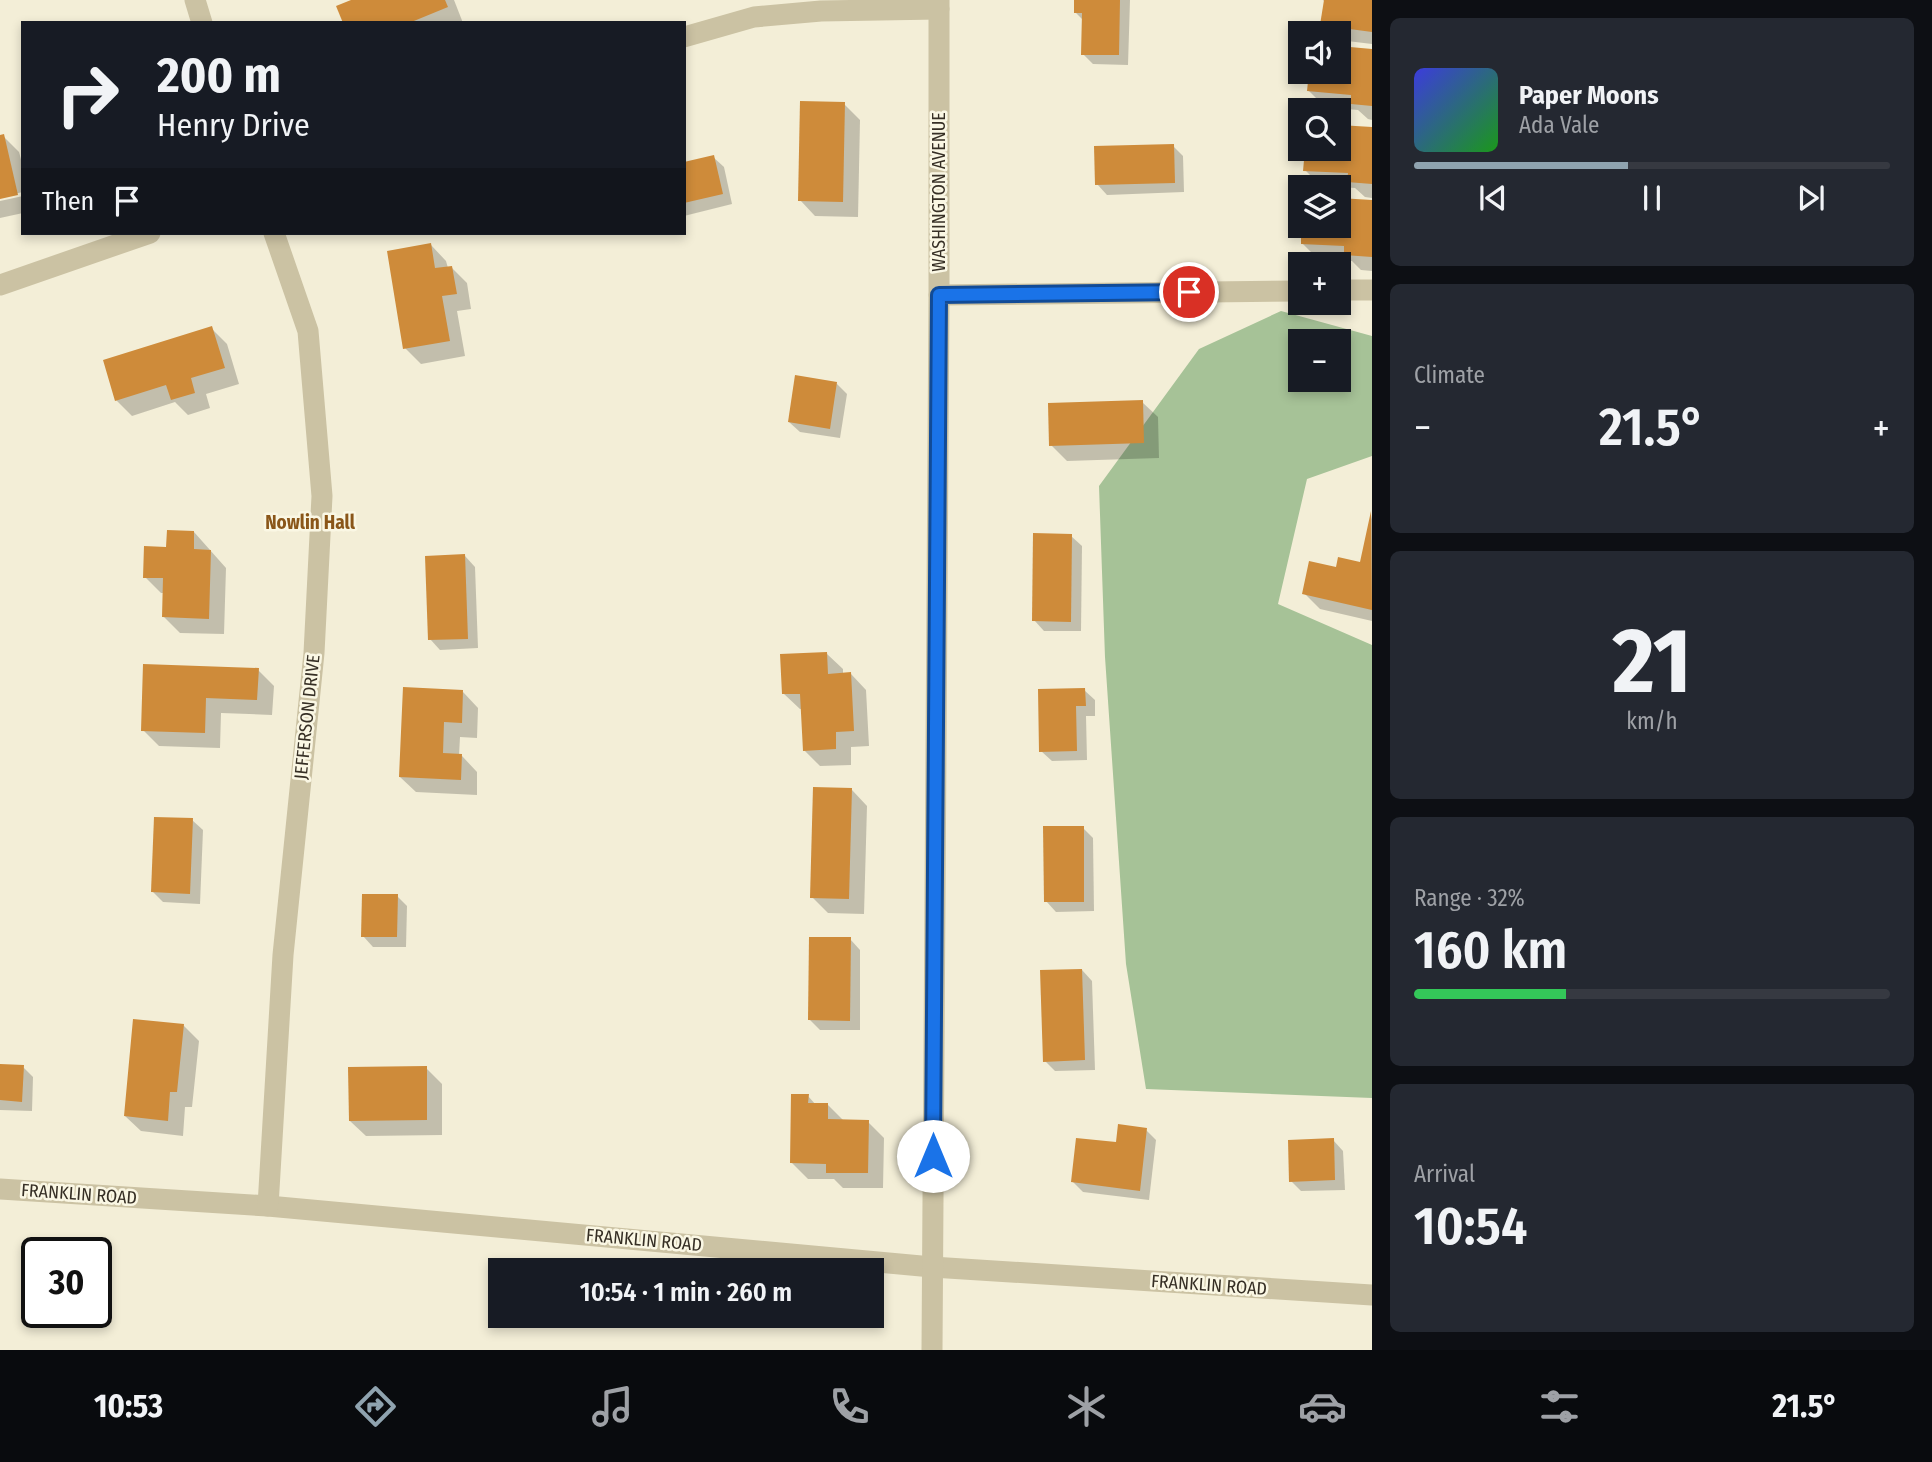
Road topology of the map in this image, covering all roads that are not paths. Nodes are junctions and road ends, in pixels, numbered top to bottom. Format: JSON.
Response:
{"nodes":[{"id":1,"x":195,"y":0,"type":"edge"},
{"id":2,"x":939,"y":5,"type":"edge"},
{"id":3,"x":201,"y":21,"type":"edge"},
{"id":4,"x":686,"y":36,"type":"edge"},
{"id":5,"x":144,"y":235,"type":"edge"},
{"id":6,"x":275,"y":235,"type":"edge"},
{"id":7,"x":0,"y":285,"type":"edge"},
{"id":8,"x":1351,"y":290,"type":"edge"},
{"id":9,"x":1372,"y":290,"type":"edge"},
{"id":10,"x":1288,"y":291,"type":"edge"},
{"id":11,"x":939,"y":295,"type":"junction"},
{"id":12,"x":0,"y":1189,"type":"edge"},
{"id":13,"x":268,"y":1206,"type":"junction"},
{"id":14,"x":933,"y":1267,"type":"junction"},
{"id":15,"x":1372,"y":1295,"type":"edge"},
{"id":16,"x":932,"y":1350,"type":"edge"}],
"edges":[{"from":1,"to":3,"type":"street"},
{"from":2,"to":4,"type":"street"},
{"from":2,"to":11,"type":"street","name":"WASHINGTON AVENUE"},
{"from":5,"to":7,"type":"street"},
{"from":6,"to":13,"type":"street","name":"JEFFERSON DRIVE"},
{"from":8,"to":9,"type":"street"},
{"from":10,"to":11,"type":"street"},
{"from":11,"to":14,"type":"street","name":"WASHINGTON AVENUE"},
{"from":12,"to":13,"type":"street","name":"FRANKLIN ROAD"},
{"from":13,"to":14,"type":"street","name":"FRANKLIN ROAD"},
{"from":14,"to":15,"type":"street","name":"FRANKLIN ROAD"},
{"from":14,"to":16,"type":"street","name":"WASHINGTON AVENUE"}]}
